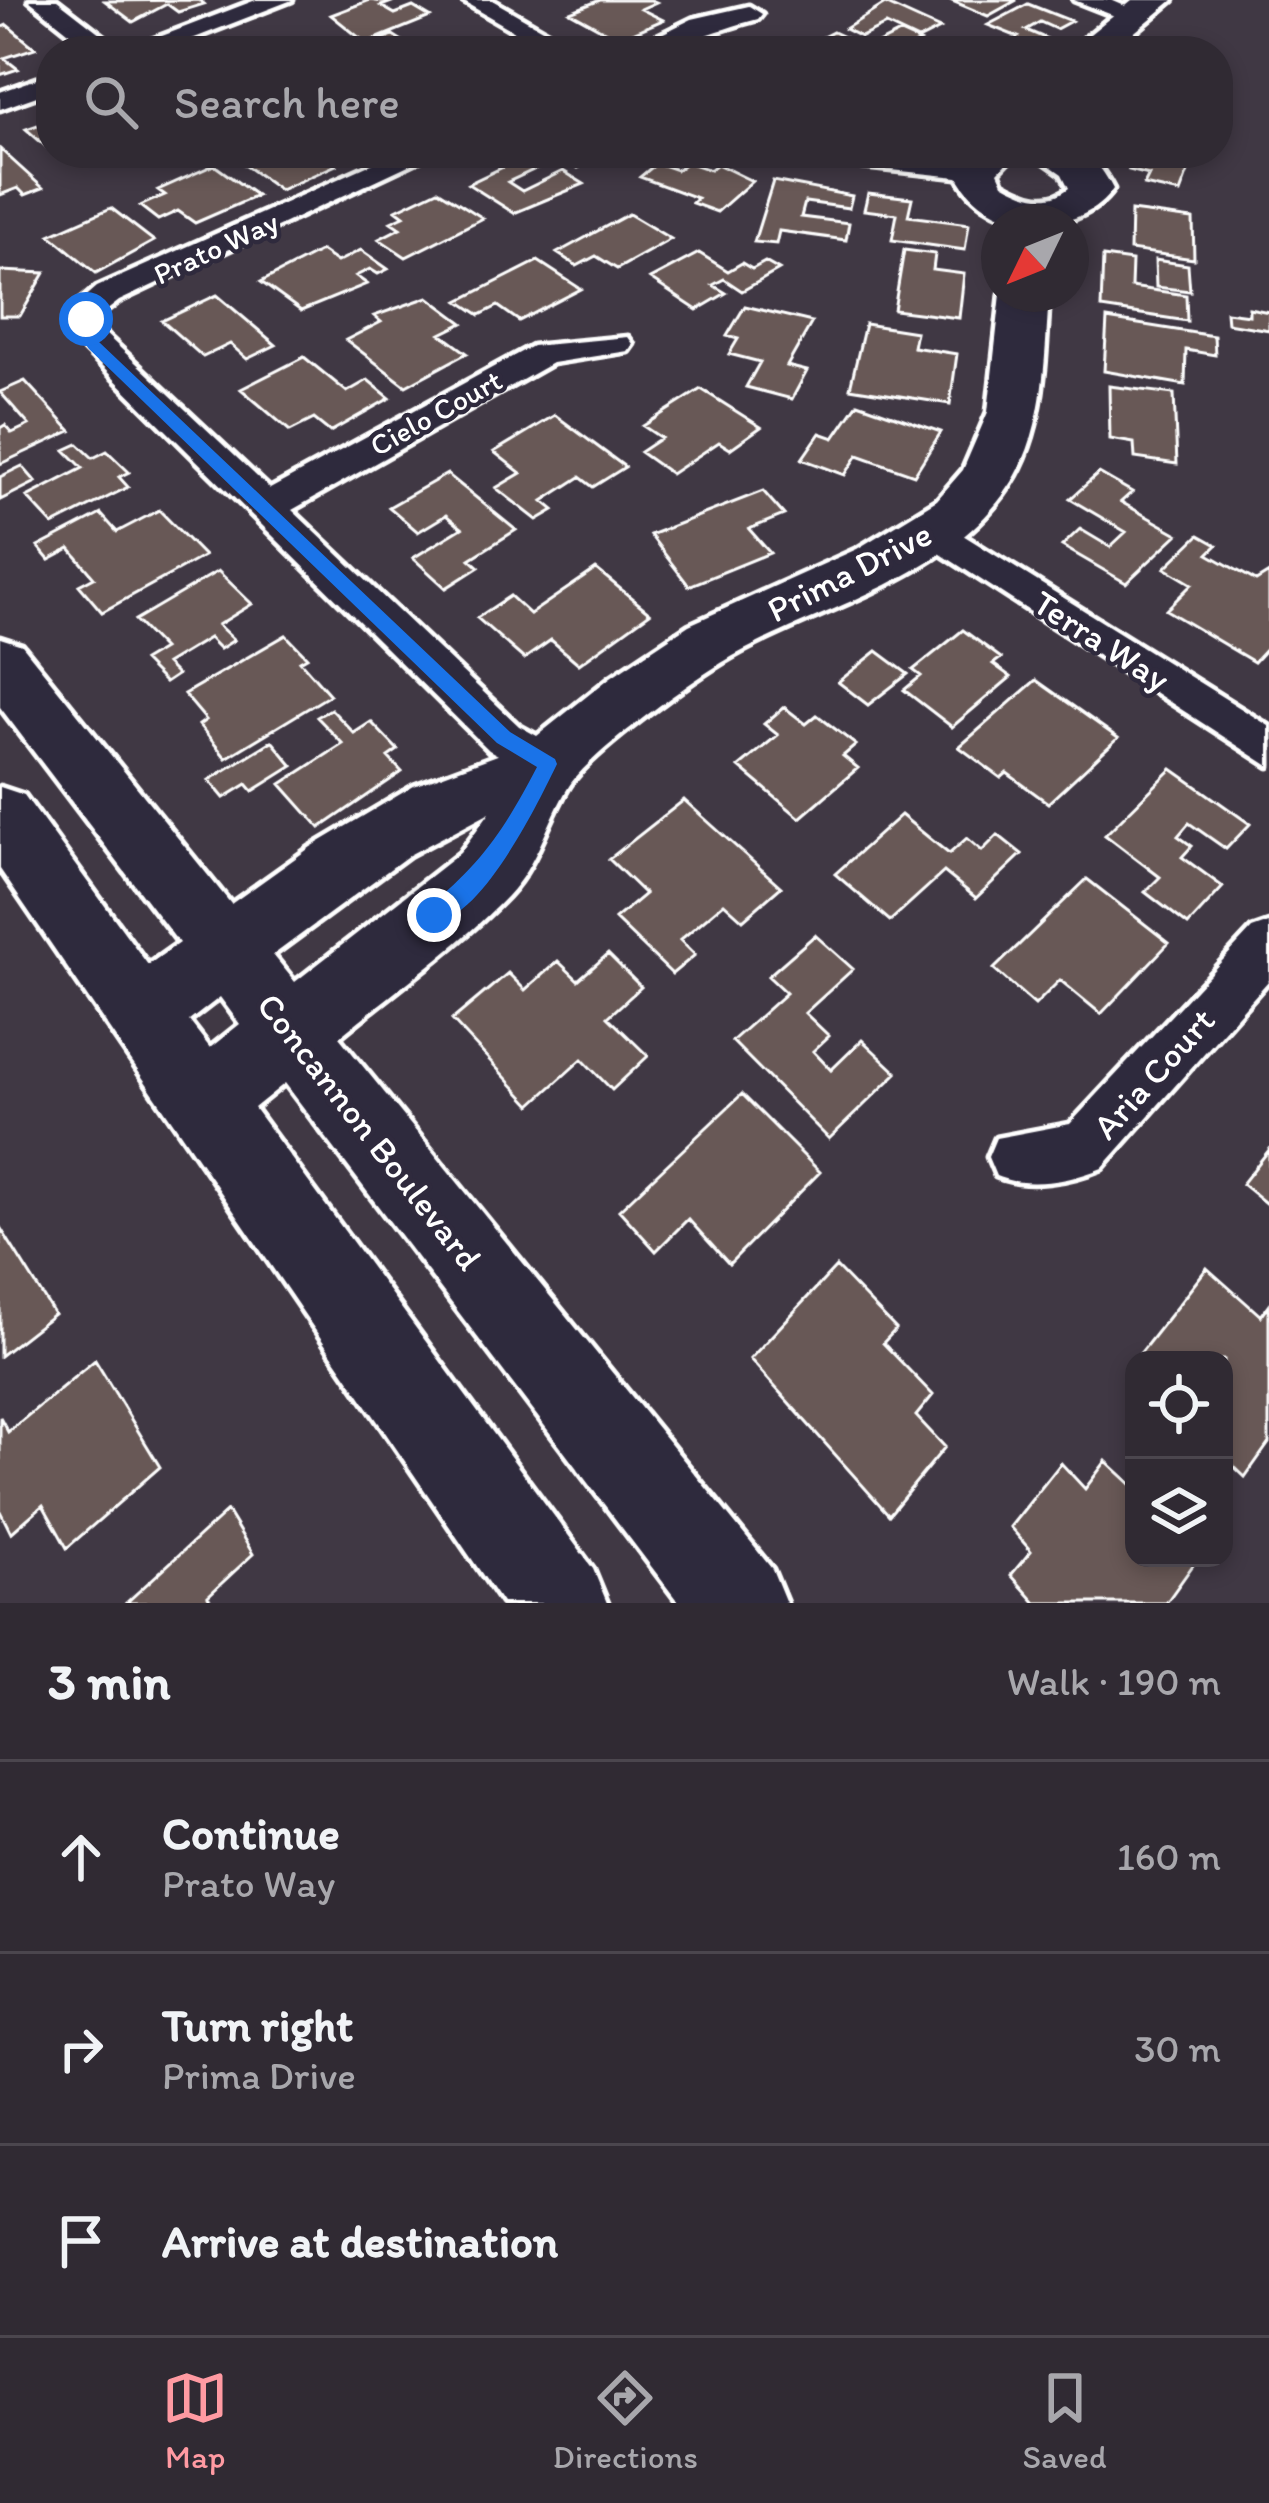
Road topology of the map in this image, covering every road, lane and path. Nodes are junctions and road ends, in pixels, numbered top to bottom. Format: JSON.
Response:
{"nodes":[{"id":1,"x":41,"y":0,"type":"edge"},
{"id":2,"x":280,"y":0,"type":"edge"},
{"id":3,"x":473,"y":0,"type":"edge"},
{"id":4,"x":1086,"y":0,"type":"edge"},
{"id":5,"x":1143,"y":7,"type":"edge"},
{"id":6,"x":749,"y":14,"type":"dead end"},
{"id":7,"x":90,"y":36,"type":"edge"},
{"id":8,"x":178,"y":36,"type":"edge"},
{"id":9,"x":539,"y":36,"type":"edge"},
{"id":10,"x":674,"y":36,"type":"edge"},
{"id":11,"x":1107,"y":36,"type":"edge"},
{"id":12,"x":36,"y":88,"type":"edge"},
{"id":13,"x":0,"y":101,"type":"edge"},
{"id":14,"x":386,"y":168,"type":"edge"},
{"id":15,"x":986,"y":168,"type":"edge"},
{"id":16,"x":1081,"y":168,"type":"edge"},
{"id":17,"x":1009,"y":204,"type":"edge"},
{"id":18,"x":1076,"y":204,"type":"edge"},
{"id":19,"x":1023,"y":312,"type":"edge"},
{"id":20,"x":616,"y":344,"type":"dead end"},
{"id":21,"x":264,"y":509,"type":"junction"},
{"id":22,"x":934,"y":531,"type":"junction"},
{"id":23,"x":0,"y":662,"type":"edge"},
{"id":24,"x":1269,"y":748,"type":"edge"},
{"id":25,"x":548,"y":764,"type":"junction"},
{"id":26,"x":0,"y":815,"type":"edge"},
{"id":27,"x":1269,"y":945,"type":"edge"},
{"id":28,"x":230,"y":951,"type":"junction"},
{"id":29,"x":142,"y":1012,"type":"junction"},
{"id":30,"x":293,"y":1033,"type":"junction"},
{"id":31,"x":205,"y":1100,"type":"junction"},
{"id":32,"x":1015,"y":1157,"type":"dead end"},
{"id":33,"x":559,"y":1603,"type":"edge"},
{"id":34,"x":738,"y":1603,"type":"edge"}],
"edges":[{"from":1,"to":7,"type":"street"},
{"from":2,"to":8,"type":"street"},
{"from":3,"to":9,"type":"street"},
{"from":4,"to":5,"type":"street"},
{"from":5,"to":11,"type":"street"},
{"from":6,"to":10,"type":"street"},
{"from":12,"to":13,"type":"street"},
{"from":14,"to":21,"type":"street","name":"Prato Way"},
{"from":15,"to":17,"type":"street"},
{"from":16,"to":18,"type":"street"},
{"from":19,"to":22,"type":"street","name":"Prima Drive"},
{"from":20,"to":21,"type":"street","name":"Cielo Court"},
{"from":21,"to":25,"type":"street","name":"Prato Way"},
{"from":22,"to":24,"type":"street","name":"Terra Way"},
{"from":22,"to":25,"type":"street","name":"Prima Drive"},
{"from":23,"to":28,"type":"street","name":"Concannon Boulevard"},
{"from":25,"to":28,"type":"street","name":"Prima Drive"},
{"from":25,"to":30,"type":"street","name":"Prima Drive"},
{"from":26,"to":29,"type":"street"},
{"from":27,"to":32,"type":"street","name":"Aria Court"},
{"from":28,"to":29,"type":"street","name":"Prima Drive"},
{"from":28,"to":30,"type":"street","name":"Concannon Boulevard"},
{"from":29,"to":31,"type":"street"},
{"from":30,"to":31,"type":"street","name":"Prima Drive"},
{"from":30,"to":34,"type":"street","name":"Concannon Boulevard"},
{"from":31,"to":33,"type":"street"}]}
